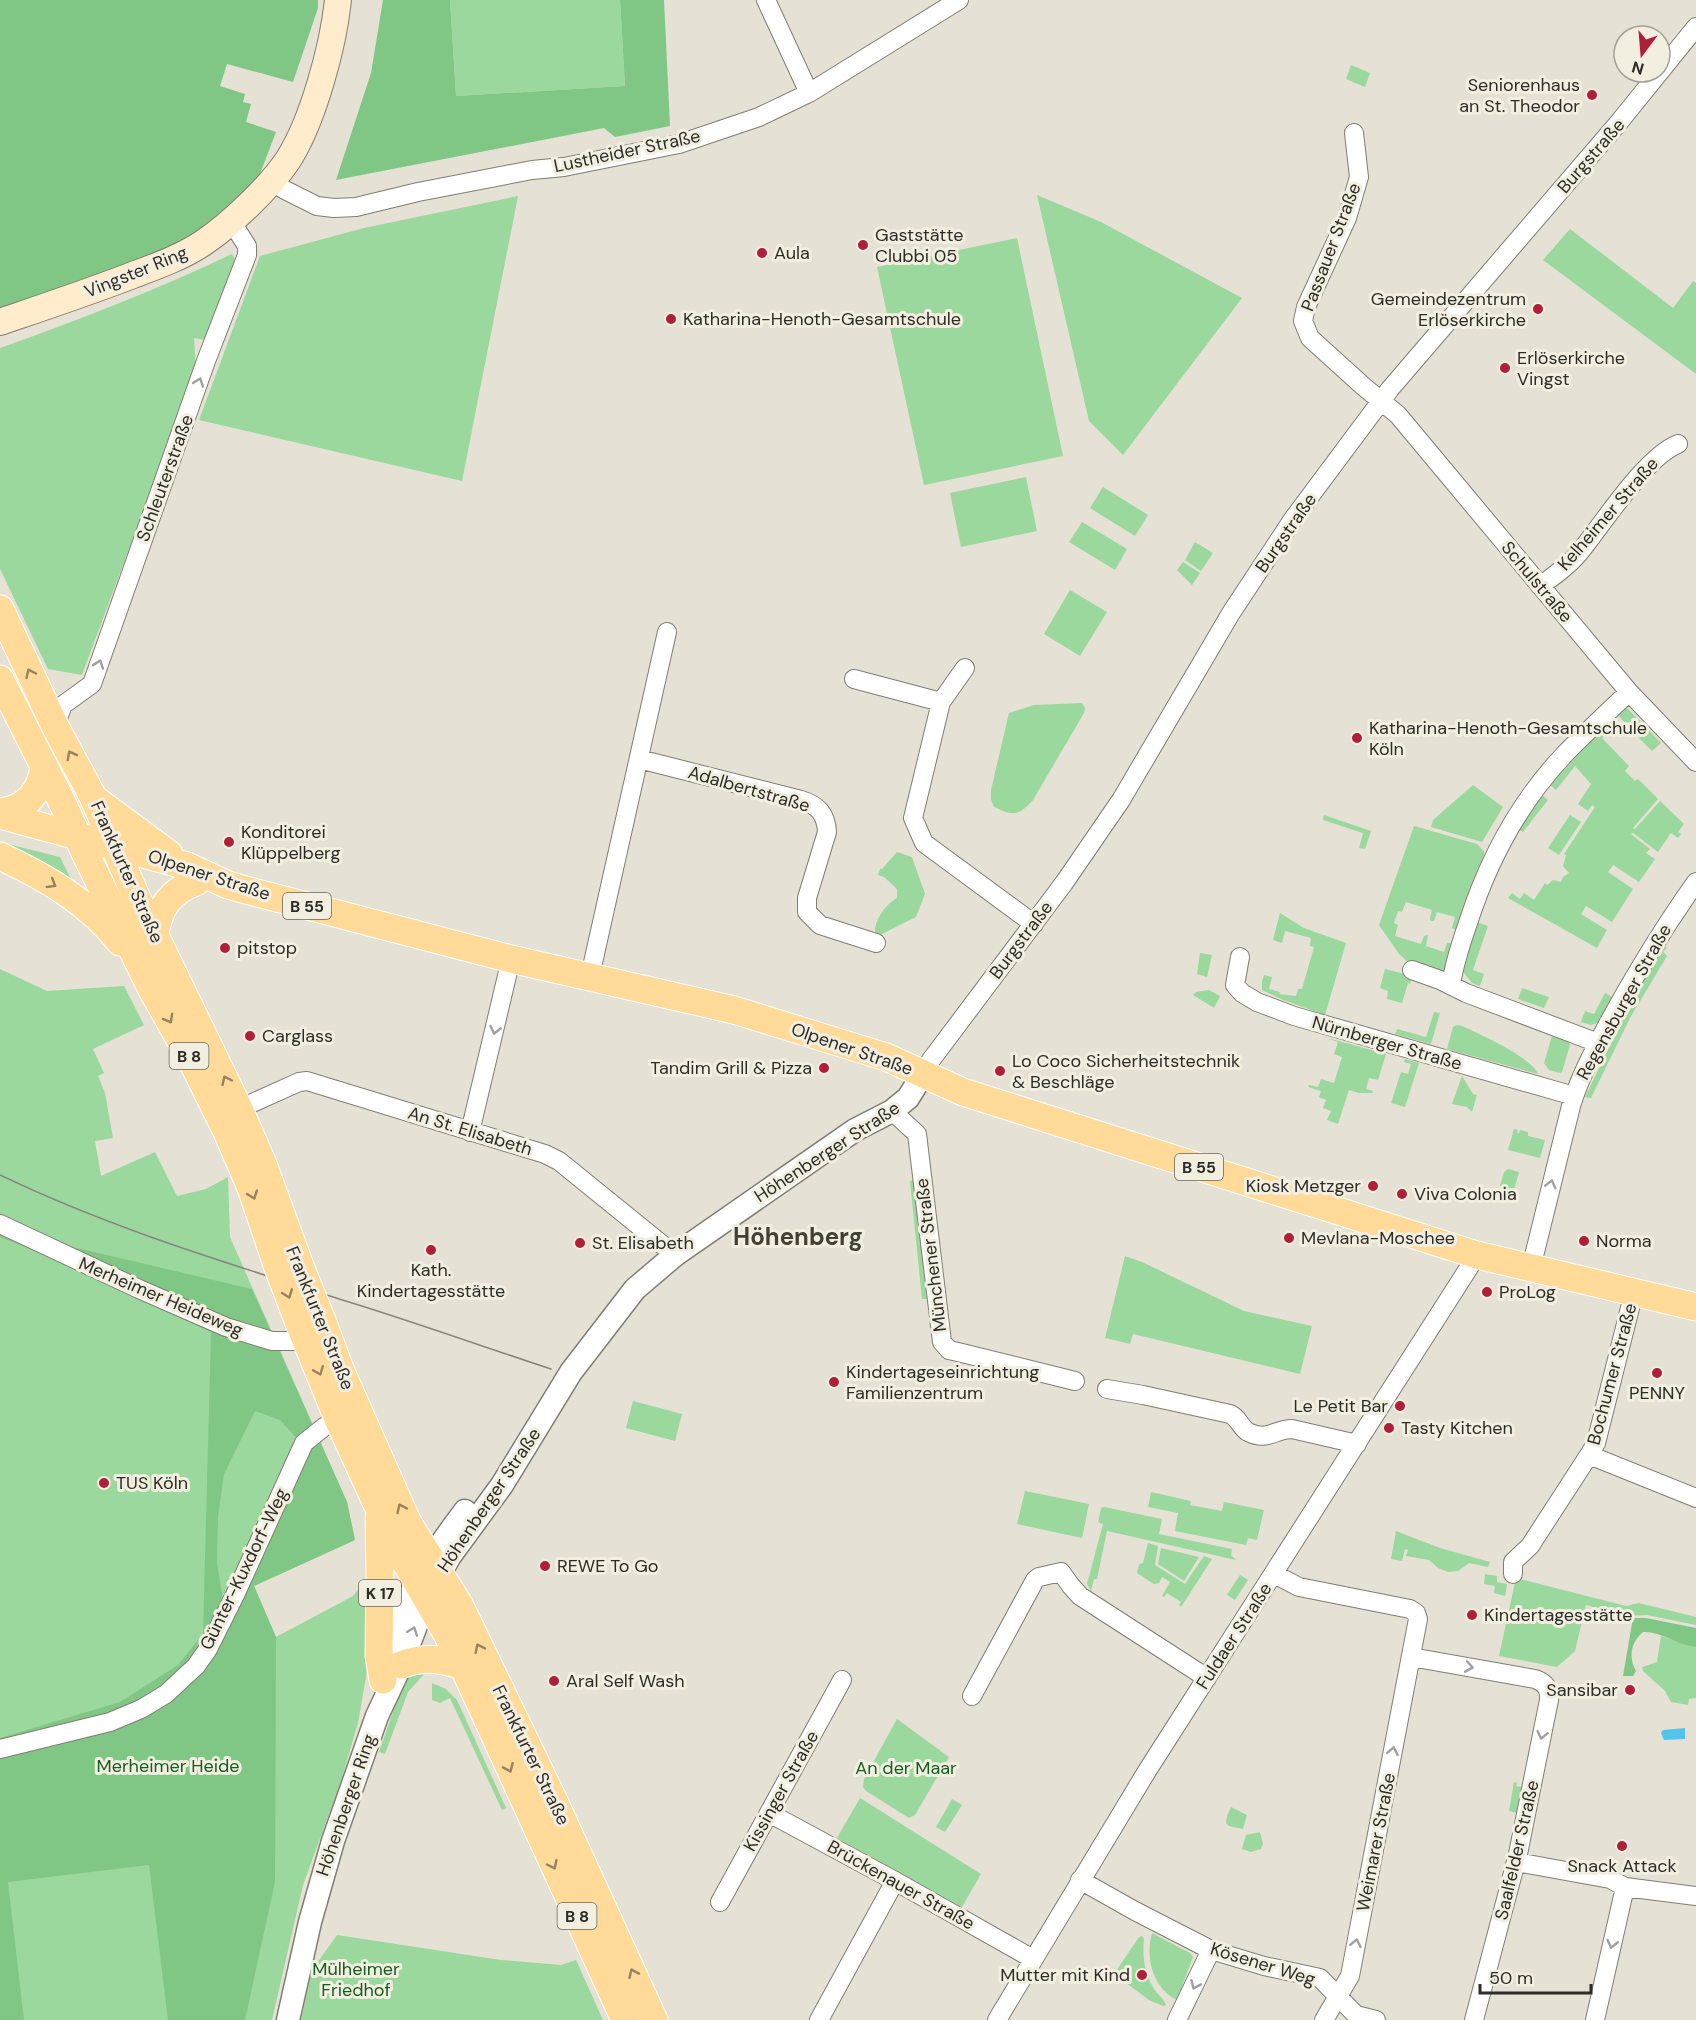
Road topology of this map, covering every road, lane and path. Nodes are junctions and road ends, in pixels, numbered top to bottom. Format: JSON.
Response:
{"nodes":[{"id":1,"x":338,"y":0,"type":"edge"},
{"id":2,"x":766,"y":0,"type":"edge"},
{"id":3,"x":959,"y":0,"type":"edge"},
{"id":4,"x":1696,"y":27,"type":"edge"},
{"id":5,"x":809,"y":93,"type":"junction"},
{"id":6,"x":1354,"y":133,"type":"dead end"},
{"id":7,"x":271,"y":181,"type":"junction"},
{"id":8,"x":231,"y":221,"type":"junction"},
{"id":9,"x":0,"y":322,"type":"edge"},
{"id":10,"x":1381,"y":401,"type":"junction"},
{"id":11,"x":1678,"y":444,"type":"dead end"},
{"id":12,"x":1540,"y":586,"type":"junction"},
{"id":13,"x":0,"y":609,"type":"edge"},
{"id":14,"x":667,"y":632,"type":"dead end"},
{"id":15,"x":965,"y":668,"type":"dead end"},
{"id":16,"x":0,"y":679,"type":"edge"},
{"id":17,"x":854,"y":679,"type":"dead end"},
{"id":18,"x":1629,"y":692,"type":"junction"},
{"id":19,"x":940,"y":702,"type":"junction"},
{"id":20,"x":55,"y":726,"type":"junction"},
{"id":21,"x":639,"y":759,"type":"junction"},
{"id":22,"x":1696,"y":762,"type":"edge"},
{"id":23,"x":44,"y":766,"type":"junction"},
{"id":24,"x":93,"y":797,"type":"junction"},
{"id":25,"x":0,"y":814,"type":"edge"},
{"id":26,"x":0,"y":833,"type":"edge"},
{"id":27,"x":81,"y":845,"type":"junction"},
{"id":28,"x":118,"y":855,"type":"junction"},
{"id":29,"x":0,"y":856,"type":"edge"},
{"id":30,"x":192,"y":874,"type":"junction"},
{"id":31,"x":1696,"y":882,"type":"edge"},
{"id":32,"x":1035,"y":924,"type":"junction"},
{"id":33,"x":155,"y":936,"type":"junction"},
{"id":34,"x":876,"y":943,"type":"dead end"},
{"id":35,"x":1240,"y":957,"type":"dead end"},
{"id":36,"x":512,"y":959,"type":"junction"},
{"id":37,"x":1412,"y":970,"type":"dead end"},
{"id":38,"x":590,"y":976,"type":"junction"},
{"id":39,"x":1451,"y":985,"type":"junction"},
{"id":40,"x":152,"y":990,"type":"junction"},
{"id":41,"x":1599,"y":1043,"type":"junction"},
{"id":42,"x":922,"y":1074,"type":"junction"},
{"id":43,"x":1574,"y":1096,"type":"junction"},
{"id":44,"x":239,"y":1108,"type":"junction"},
{"id":45,"x":892,"y":1111,"type":"junction"},
{"id":46,"x":470,"y":1132,"type":"junction"},
{"id":47,"x":0,"y":1224,"type":"edge"},
{"id":48,"x":675,"y":1255,"type":"junction"},
{"id":49,"x":1477,"y":1255,"type":"junction"},
{"id":50,"x":290,"y":1268,"type":"junction"},
{"id":51,"x":1531,"y":1268,"type":"junction"},
{"id":52,"x":1634,"y":1292,"type":"junction"},
{"id":53,"x":1696,"y":1307,"type":"edge"},
{"id":54,"x":314,"y":1332,"type":"junction"},
{"id":55,"x":1075,"y":1381,"type":"dead end"},
{"id":56,"x":1107,"y":1389,"type":"dead end"},
{"id":57,"x":338,"y":1419,"type":"junction"},
{"id":58,"x":1357,"y":1444,"type":"junction"},
{"id":59,"x":1589,"y":1455,"type":"junction"},
{"id":60,"x":1696,"y":1498,"type":"edge"},
{"id":61,"x":378,"y":1506,"type":"junction"},
{"id":62,"x":1274,"y":1574,"type":"junction"},
{"id":63,"x":1513,"y":1574,"type":"dead end"},
{"id":64,"x":428,"y":1578,"type":"junction"},
{"id":65,"x":1411,"y":1657,"type":"junction"},
{"id":66,"x":463,"y":1666,"type":"junction"},
{"id":67,"x":392,"y":1673,"type":"junction"},
{"id":68,"x":1207,"y":1678,"type":"junction"},
{"id":69,"x":842,"y":1680,"type":"dead end"},
{"id":70,"x":972,"y":1696,"type":"dead end"},
{"id":71,"x":0,"y":1749,"type":"edge"},
{"id":72,"x":554,"y":1801,"type":"junction"},
{"id":73,"x":529,"y":1811,"type":"junction"},
{"id":74,"x":769,"y":1813,"type":"junction"},
{"id":75,"x":1516,"y":1862,"type":"junction"},
{"id":76,"x":1080,"y":1880,"type":"junction"},
{"id":77,"x":895,"y":1881,"type":"junction"},
{"id":78,"x":1625,"y":1887,"type":"junction"},
{"id":79,"x":1696,"y":1896,"type":"edge"},
{"id":80,"x":720,"y":1902,"type":"dead end"},
{"id":81,"x":1210,"y":1950,"type":"junction"},
{"id":82,"x":1033,"y":1959,"type":"junction"},
{"id":83,"x":1337,"y":1997,"type":"junction"},
{"id":84,"x":288,"y":2020,"type":"edge"},
{"id":85,"x":625,"y":2020,"type":"edge"},
{"id":86,"x":654,"y":2020,"type":"edge"},
{"id":87,"x":819,"y":2020,"type":"edge"},
{"id":88,"x":997,"y":2020,"type":"edge"},
{"id":89,"x":1177,"y":2020,"type":"edge"},
{"id":90,"x":1323,"y":2020,"type":"edge"},
{"id":91,"x":1376,"y":2020,"type":"edge"},
{"id":92,"x":1474,"y":2020,"type":"edge"},
{"id":93,"x":1595,"y":2020,"type":"edge"}],
"edges":[{"from":1,"to":7,"type":"main road","name":"Vingster Ring"},
{"from":2,"to":5,"type":"street"},
{"from":3,"to":5,"type":"street","name":"Lustheider Straße"},
{"from":4,"to":10,"type":"street","name":"Burgstraße"},
{"from":5,"to":7,"type":"street","name":"Lustheider Straße"},
{"from":6,"to":10,"type":"street","name":"Passauer Straße"},
{"from":7,"to":8,"type":"main road","name":"Vingster Ring"},
{"from":8,"to":9,"type":"main road","name":"Vingster Ring"},
{"from":20,"to":8,"type":"street","name":"Schleuterstraße","one_way":true},
{"from":10,"to":12,"type":"street","name":"Schulstraße"},
{"from":10,"to":32,"type":"street","name":"Burgstraße"},
{"from":11,"to":12,"type":"street","name":"Kelheimer Straße"},
{"from":12,"to":18,"type":"street","name":"Schulstraße"},
{"from":20,"to":13,"type":"main road","name":"Frankfurter Straße","number":"B 8","one_way":true},
{"from":14,"to":21,"type":"street"},
{"from":15,"to":19,"type":"street"},
{"from":16,"to":23,"type":"main road","name":"Frankfurter Straße","number":"B 8"},
{"from":17,"to":19,"type":"street"},
{"from":18,"to":22,"type":"street","name":"Schulstraße"},
{"from":18,"to":39,"type":"street"},
{"from":19,"to":32,"type":"street"},
{"from":24,"to":20,"type":"main road","name":"Frankfurter Straße","number":"B 8","one_way":true},
{"from":21,"to":34,"type":"street","name":"Adalbertstraße"},
{"from":21,"to":38,"type":"street"},
{"from":23,"to":25,"type":"main road"},
{"from":23,"to":27,"type":"main road","name":"Frankfurter Straße","number":"B 8"},
{"from":24,"to":28,"type":"main road","name":"Frankfurter Straße","number":"B 8"},
{"from":24,"to":30,"type":"main road"},
{"from":25,"to":27,"type":"main road","number":"B 55"},
{"from":26,"to":27,"type":"main road","number":"B 55"},
{"from":27,"to":28,"type":"main road","number":"B 55"},
{"from":27,"to":40,"type":"main road","name":"Frankfurter Straße","number":"B 8"},
{"from":28,"to":30,"type":"main road","name":"Olpener Straße","number":"B 55"},
{"from":28,"to":33,"type":"main road","name":"Frankfurter Straße","number":"B 8"},
{"from":29,"to":40,"type":"main road","one_way":true},
{"from":30,"to":33,"type":"main road"},
{"from":30,"to":36,"type":"main road","name":"Olpener Straße","number":"B 55"},
{"from":31,"to":41,"type":"street","name":"Regensburger Straße"},
{"from":32,"to":42,"type":"street","name":"Burgstraße"},
{"from":44,"to":33,"type":"main road","name":"Frankfurter Straße","number":"B 8","one_way":true},
{"from":35,"to":43,"type":"street","name":"Nürnberger Straße"},
{"from":36,"to":38,"type":"main road","name":"Olpener Straße","number":"B 55"},
{"from":36,"to":46,"type":"street","one_way":true},
{"from":37,"to":39,"type":"street"},
{"from":38,"to":42,"type":"main road","name":"Olpener Straße","number":"B 55"},
{"from":39,"to":41,"type":"street"},
{"from":40,"to":50,"type":"main road","name":"Frankfurter Straße","number":"B 8","one_way":true},
{"from":41,"to":43,"type":"street","name":"Regensburger Straße"},
{"from":42,"to":45,"type":"street","name":"Höhenberger Straße"},
{"from":42,"to":49,"type":"main road","name":"Olpener Straße","number":"B 55"},
{"from":51,"to":43,"type":"street","name":"Regensburger Straße","one_way":true},
{"from":44,"to":46,"type":"street","name":"An St. Elisabeth"},
{"from":44,"to":50,"type":"main road","name":"Frankfurter Straße","number":"B 8"},
{"from":45,"to":48,"type":"street","name":"Höhenberger Straße"},
{"from":45,"to":55,"type":"street","name":"Münchener Straße"},
{"from":46,"to":48,"type":"street","name":"An St. Elisabeth"},
{"from":47,"to":54,"type":"street","name":"Merheimer Heideweg"},
{"from":48,"to":64,"type":"street","name":"Höhenberger Straße"},
{"from":49,"to":51,"type":"main road","name":"Olpener Straße","number":"B 55"},
{"from":49,"to":58,"type":"street","name":"Fuldaer Straße"},
{"from":50,"to":54,"type":"main road","name":"Frankfurter Straße","number":"B 8","bridge":true},
{"from":51,"to":52,"type":"main road","name":"Olpener Straße","number":"B 55"},
{"from":52,"to":53,"type":"main road","name":"Olpener Straße","number":"B 55"},
{"from":52,"to":59,"type":"street","name":"Bochumer Straße"},
{"from":54,"to":57,"type":"main road","name":"Frankfurter Straße","number":"B 8","one_way":true},
{"from":64,"to":54,"type":"main road","name":"Frankfurter Straße","number":"B 8","one_way":true},
{"from":56,"to":58,"type":"street"},
{"from":57,"to":61,"type":"main road","name":"Frankfurter Straße","number":"B 8"},
{"from":57,"to":71,"type":"street","name":"Günter-Kuxdorf-Weg"},
{"from":58,"to":62,"type":"street","name":"Fuldaer Straße"},
{"from":59,"to":60,"type":"street"},
{"from":59,"to":63,"type":"street","name":"Bochumer Straße"},
{"from":61,"to":64,"type":"main road","name":"Frankfurter Straße","number":"B 8"},
{"from":61,"to":67,"type":"main road","number":"K 17"},
{"from":62,"to":65,"type":"street","name":"Weimarer Straße"},
{"from":62,"to":68,"type":"street","name":"Fuldaer Straße"},
{"from":64,"to":66,"type":"main road","name":"Frankfurter Straße","number":"B 8"},
{"from":64,"to":67,"type":"street","number":"K 17"},
{"from":72,"to":64,"type":"main road","name":"Frankfurter Straße","number":"B 8","one_way":true},
{"from":65,"to":75,"type":"street","name":"Saalfelder Straße","one_way":true},
{"from":83,"to":65,"type":"street","name":"Weimarer Straße","one_way":true},
{"from":66,"to":67,"type":"main road"},
{"from":66,"to":73,"type":"main road","name":"Frankfurter Straße","number":"B 8","one_way":true},
{"from":67,"to":84,"type":"street","name":"Höhenberger Ring","number":"K 17"},
{"from":68,"to":70,"type":"street"},
{"from":68,"to":76,"type":"street","name":"Fuldaer Straße"},
{"from":69,"to":74,"type":"street","name":"Kissinger Straße"},
{"from":72,"to":73,"type":"main road"},
{"from":86,"to":72,"type":"main road","name":"Frankfurter Straße","number":"B 8","one_way":true},
{"from":73,"to":85,"type":"main road","name":"Frankfurter Straße","number":"B 8","one_way":true},
{"from":74,"to":77,"type":"street","name":"Brückenauer Straße"},
{"from":74,"to":80,"type":"street","name":"Kissinger Straße"},
{"from":75,"to":78,"type":"street"},
{"from":75,"to":92,"type":"street","name":"Saalfelder Straße"},
{"from":76,"to":81,"type":"street","name":"Kösener Weg"},
{"from":76,"to":82,"type":"street","name":"Fuldaer Straße"},
{"from":77,"to":82,"type":"street","name":"Brückenauer Straße"},
{"from":77,"to":87,"type":"street"},
{"from":78,"to":79,"type":"street"},
{"from":78,"to":93,"type":"street","one_way":true},
{"from":81,"to":83,"type":"street","name":"Kösener Weg"},
{"from":81,"to":89,"type":"street","one_way":true},
{"from":82,"to":88,"type":"street","name":"Fuldaer Straße"},
{"from":83,"to":90,"type":"street","name":"Weimarer Straße"},
{"from":83,"to":91,"type":"street","name":"Kösener Weg"}]}
